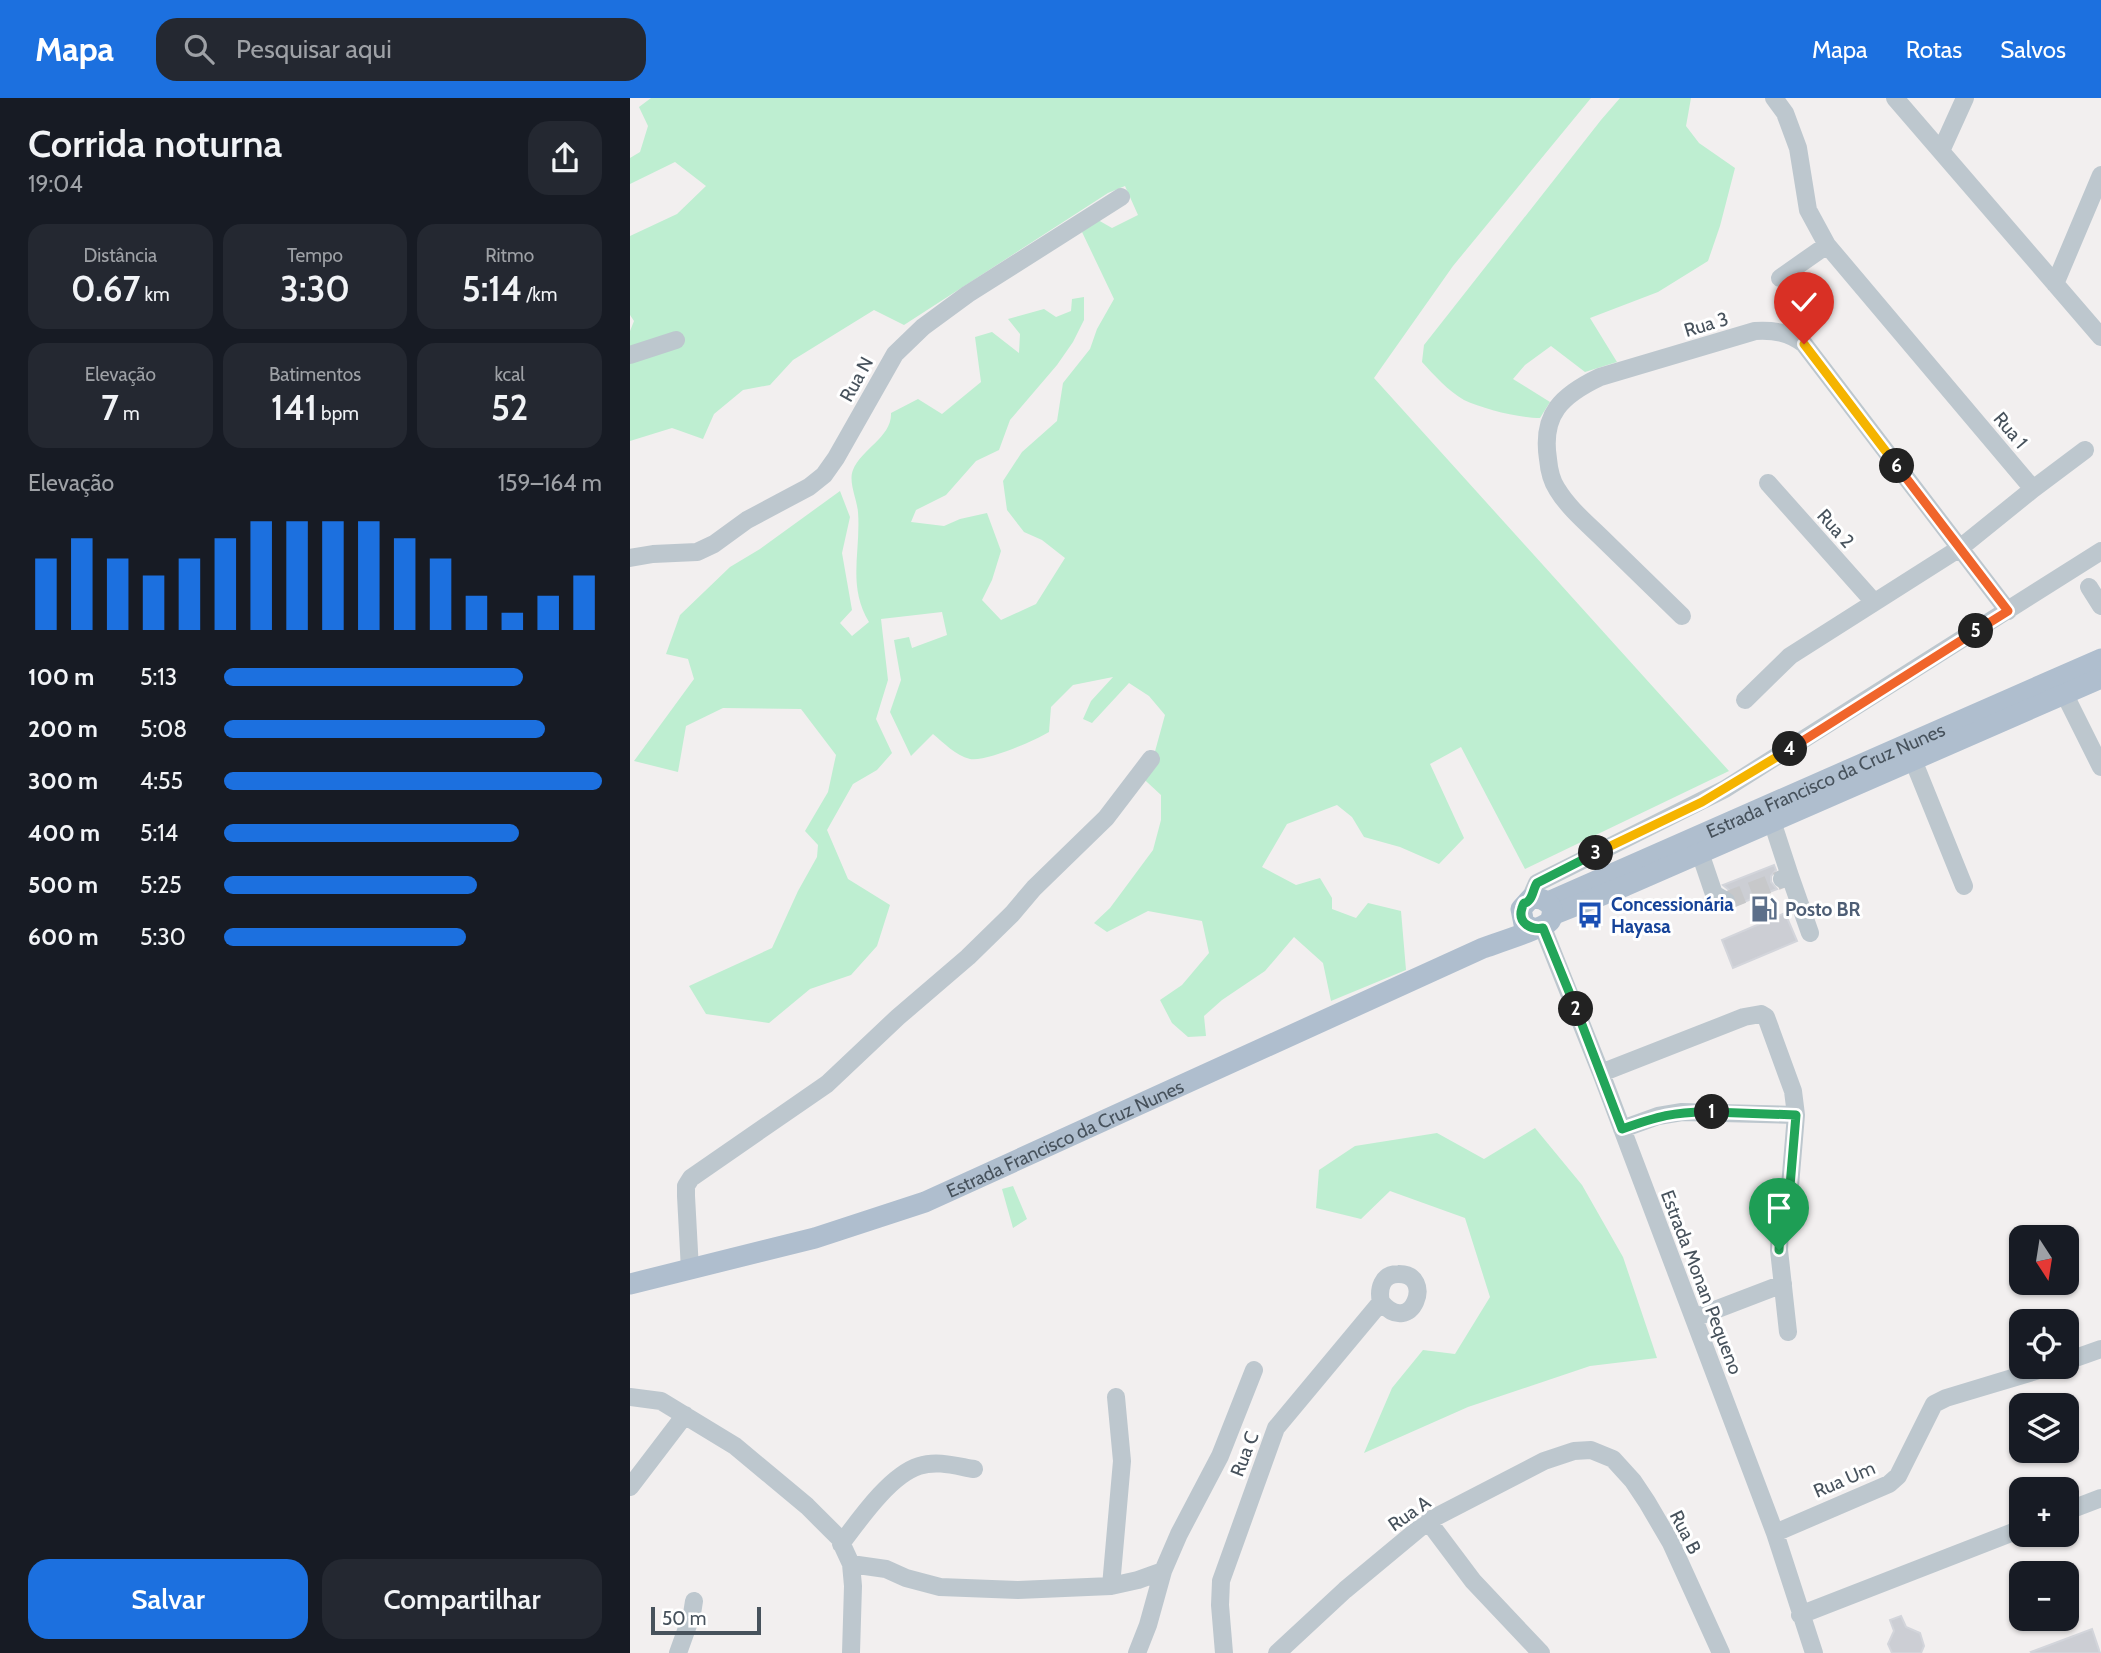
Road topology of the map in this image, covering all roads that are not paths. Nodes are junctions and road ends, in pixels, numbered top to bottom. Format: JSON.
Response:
{"nodes":[{"id":1,"x":1774,"y":98,"type":"edge"},
{"id":2,"x":1895,"y":98,"type":"edge"},
{"id":3,"x":1965,"y":98,"type":"edge"},
{"id":4,"x":1941,"y":151,"type":"junction"},
{"id":5,"x":2101,"y":175,"type":"edge"},
{"id":6,"x":1121,"y":197,"type":"dead end"},
{"id":7,"x":1828,"y":245,"type":"junction"},
{"id":8,"x":1780,"y":278,"type":"dead end"},
{"id":9,"x":2055,"y":284,"type":"junction"},
{"id":10,"x":2100,"y":334,"type":"edge"},
{"id":11,"x":676,"y":340,"type":"dead end"},
{"id":12,"x":630,"y":355,"type":"edge"},
{"id":13,"x":2085,"y":450,"type":"dead end"},
{"id":14,"x":1768,"y":483,"type":"dead end"},
{"id":15,"x":2033,"y":489,"type":"junction"},
{"id":16,"x":1960,"y":548,"type":"junction"},
{"id":17,"x":2101,"y":551,"type":"edge"},
{"id":18,"x":630,"y":558,"type":"edge"},
{"id":19,"x":2089,"y":587,"type":"dead end"},
{"id":20,"x":1873,"y":601,"type":"junction"},
{"id":21,"x":2101,"y":606,"type":"edge"},
{"id":22,"x":2008,"y":611,"type":"junction"},
{"id":23,"x":1682,"y":616,"type":"dead end"},
{"id":24,"x":2101,"y":659,"type":"edge"},
{"id":25,"x":2101,"y":678,"type":"edge"},
{"id":26,"x":2061,"y":686,"type":"junction"},
{"id":27,"x":1745,"y":700,"type":"dead end"},
{"id":28,"x":1910,"y":752,"type":"junction"},
{"id":29,"x":1151,"y":759,"type":"dead end"},
{"id":30,"x":2100,"y":763,"type":"edge"},
{"id":31,"x":1769,"y":813,"type":"junction"},
{"id":32,"x":1697,"y":845,"type":"junction"},
{"id":33,"x":1964,"y":886,"type":"dead end"},
{"id":34,"x":1726,"y":901,"type":"dead end"},
{"id":35,"x":1538,"y":914,"type":"junction"},
{"id":36,"x":1810,"y":933,"type":"dead end"},
{"id":37,"x":1601,"y":1073,"type":"junction"},
{"id":38,"x":1796,"y":1115,"type":"junction"},
{"id":39,"x":1622,"y":1129,"type":"junction"},
{"id":40,"x":690,"y":1270,"type":"junction"},
{"id":41,"x":630,"y":1284,"type":"edge"},
{"id":42,"x":1783,"y":1284,"type":"junction"},
{"id":43,"x":1381,"y":1302,"type":"dead end"},
{"id":44,"x":1694,"y":1318,"type":"junction"},
{"id":45,"x":1788,"y":1332,"type":"dead end"},
{"id":46,"x":2101,"y":1349,"type":"edge"},
{"id":47,"x":2079,"y":1357,"type":"edge"},
{"id":48,"x":1254,"y":1370,"type":"dead end"},
{"id":49,"x":2014,"y":1379,"type":"edge"},
{"id":50,"x":630,"y":1397,"type":"edge"},
{"id":51,"x":1116,"y":1397,"type":"dead end"},
{"id":52,"x":685,"y":1415,"type":"junction"},
{"id":53,"x":1591,"y":1450,"type":"joint"},
{"id":54,"x":974,"y":1469,"type":"dead end"},
{"id":55,"x":630,"y":1487,"type":"edge"},
{"id":56,"x":2101,"y":1498,"type":"edge"},
{"id":57,"x":2079,"y":1506,"type":"edge"},
{"id":58,"x":1428,"y":1521,"type":"junction"},
{"id":59,"x":1775,"y":1534,"type":"junction"},
{"id":60,"x":2009,"y":1534,"type":"edge"},
{"id":61,"x":841,"y":1544,"type":"junction"},
{"id":62,"x":851,"y":1564,"type":"junction"},
{"id":63,"x":1163,"y":1571,"type":"junction"},
{"id":64,"x":1111,"y":1586,"type":"junction"},
{"id":65,"x":694,"y":1601,"type":"dead end"},
{"id":66,"x":1801,"y":1615,"type":"junction"},
{"id":67,"x":678,"y":1653,"type":"edge"},
{"id":68,"x":851,"y":1653,"type":"edge"},
{"id":69,"x":1137,"y":1653,"type":"edge"},
{"id":70,"x":1224,"y":1653,"type":"edge"},
{"id":71,"x":1277,"y":1653,"type":"edge"},
{"id":72,"x":1541,"y":1653,"type":"edge"},
{"id":73,"x":1721,"y":1653,"type":"edge"},
{"id":74,"x":1814,"y":1653,"type":"edge"}],
"edges":[{"from":1,"to":7,"type":"street","name":"Rua 1"},
{"from":2,"to":4,"type":"street"},
{"from":3,"to":4,"type":"street"},
{"from":4,"to":9,"type":"street"},
{"from":5,"to":9,"type":"street"},
{"from":6,"to":18,"type":"street","name":"Rua N"},
{"from":7,"to":8,"type":"street"},
{"from":7,"to":15,"type":"street","name":"Rua 1"},
{"from":9,"to":10,"type":"street"},
{"from":11,"to":12,"type":"street"},
{"from":13,"to":15,"type":"street"},
{"from":14,"to":20,"type":"street","name":"Rua 2"},
{"from":15,"to":16,"type":"street"},
{"from":16,"to":20,"type":"street"},
{"from":16,"to":22,"type":"street","name":"Rua 3"},
{"from":16,"to":23,"type":"street","name":"Rua 3"},
{"from":17,"to":22,"type":"street"},
{"from":19,"to":21,"type":"street"},
{"from":20,"to":27,"type":"street"},
{"from":22,"to":35,"type":"street"},
{"from":24,"to":26,"type":"main road","name":"Estrada Francisco da Cruz Nunes"},
{"from":25,"to":26,"type":"main road","name":"Estrada Francisco da Cruz Nunes"},
{"from":26,"to":28,"type":"main road","name":"Estrada Francisco da Cruz Nunes"},
{"from":26,"to":30,"type":"street"},
{"from":28,"to":31,"type":"main road","name":"Estrada Francisco da Cruz Nunes"},
{"from":28,"to":33,"type":"street"},
{"from":29,"to":40,"type":"street"},
{"from":31,"to":32,"type":"main road","name":"Estrada Francisco da Cruz Nunes"},
{"from":31,"to":36,"type":"street"},
{"from":32,"to":34,"type":"street"},
{"from":32,"to":35,"type":"main road","name":"Estrada Francisco da Cruz Nunes"},
{"from":35,"to":37,"type":"street","name":"Estrada Monan Pequeno"},
{"from":35,"to":40,"type":"main road","name":"Estrada Francisco da Cruz Nunes"},
{"from":37,"to":38,"type":"street"},
{"from":37,"to":39,"type":"street","name":"Estrada Monan Pequeno"},
{"from":38,"to":39,"type":"street"},
{"from":38,"to":42,"type":"street"},
{"from":39,"to":44,"type":"street","name":"Estrada Monan Pequeno"},
{"from":40,"to":41,"type":"main road","name":"Estrada Francisco da Cruz Nunes"},
{"from":42,"to":44,"type":"street"},
{"from":42,"to":45,"type":"street"},
{"from":43,"to":70,"type":"street","name":"Rua C"},
{"from":44,"to":59,"type":"street","name":"Estrada Monan Pequeno"},
{"from":46,"to":47,"type":"street"},
{"from":48,"to":63,"type":"street"},
{"from":49,"to":59,"type":"street","name":"Rua Um"},
{"from":50,"to":52,"type":"street"},
{"from":51,"to":64,"type":"street"},
{"from":52,"to":55,"type":"street"},
{"from":52,"to":61,"type":"street"},
{"from":53,"to":58,"type":"street","name":"Rua A"},
{"from":53,"to":73,"type":"street","name":"Rua B"},
{"from":54,"to":61,"type":"street"},
{"from":56,"to":57,"type":"street"},
{"from":58,"to":71,"type":"street","name":"Rua A"},
{"from":58,"to":72,"type":"street"},
{"from":59,"to":66,"type":"street","name":"Estrada Monan Pequeno"},
{"from":60,"to":66,"type":"street"},
{"from":61,"to":62,"type":"street"},
{"from":62,"to":64,"type":"street"},
{"from":62,"to":68,"type":"street"},
{"from":63,"to":64,"type":"street"},
{"from":63,"to":69,"type":"street"},
{"from":65,"to":67,"type":"street"},
{"from":66,"to":74,"type":"street","name":"Estrada Monan Pequeno"}]}
